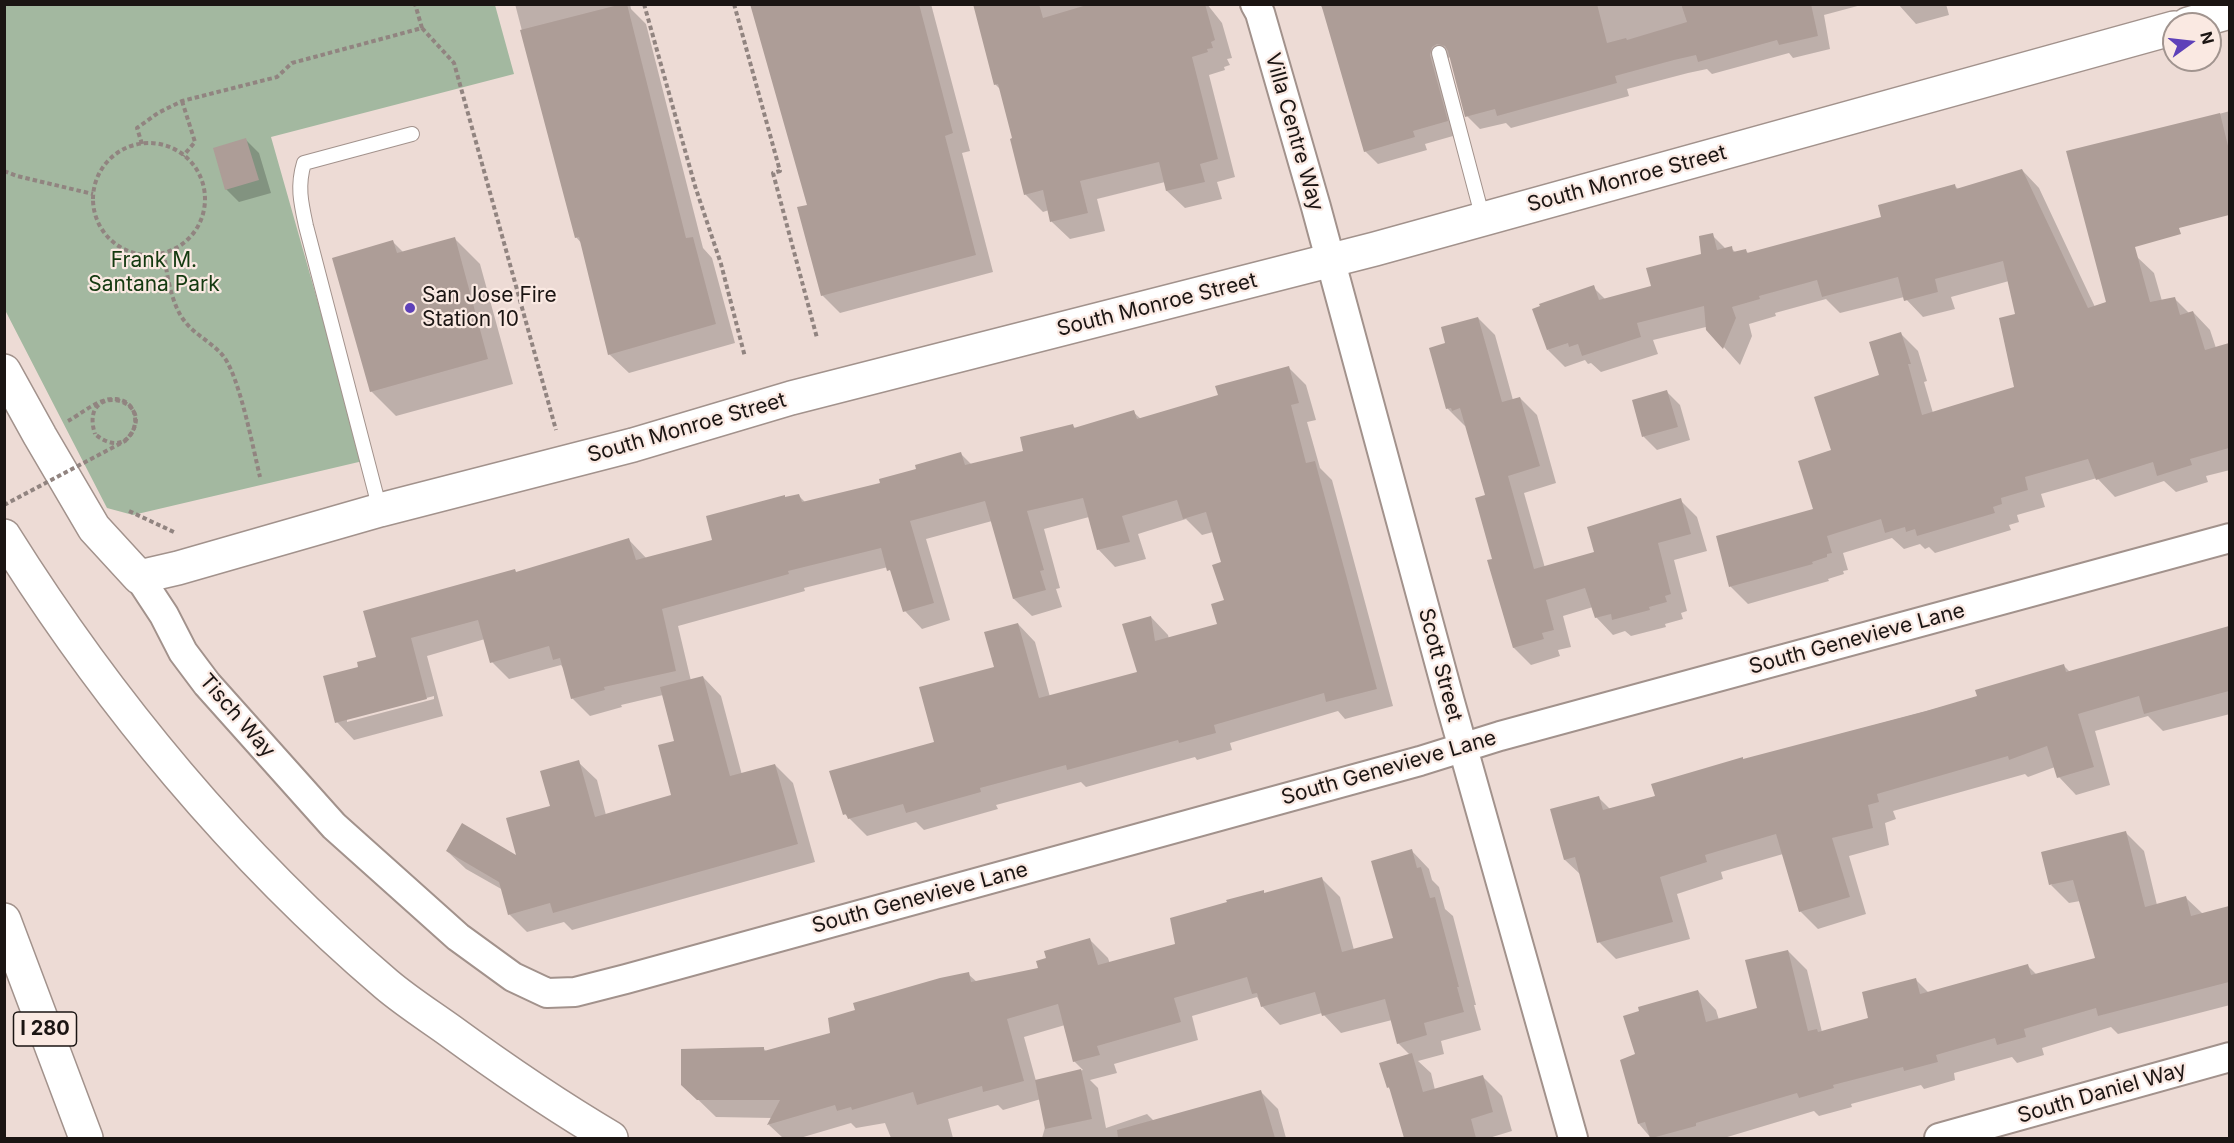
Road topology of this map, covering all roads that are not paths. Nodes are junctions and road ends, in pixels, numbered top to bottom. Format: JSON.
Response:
{"nodes":[{"id":1,"x":1255,"y":4,"type":"edge"},
{"id":2,"x":2162,"y":31,"type":"edge"},
{"id":3,"x":1439,"y":53,"type":"dead end"},
{"id":4,"x":412,"y":134,"type":"dead end"},
{"id":5,"x":1484,"y":219,"type":"junction"},
{"id":6,"x":1330,"y":260,"type":"junction"},
{"id":7,"x":4,"y":371,"type":"edge"},
{"id":8,"x":380,"y":510,"type":"junction"},
{"id":9,"x":4,"y":536,"type":"edge"},
{"id":10,"x":2229,"y":538,"type":"edge"},
{"id":11,"x":140,"y":577,"type":"junction"},
{"id":12,"x":1463,"y":748,"type":"junction"},
{"id":13,"x":4,"y":920,"type":"edge"},
{"id":14,"x":548,"y":993,"type":"joint"},
{"id":15,"x":2229,"y":1058,"type":"edge"},
{"id":16,"x":86,"y":1138,"type":"edge"},
{"id":17,"x":611,"y":1138,"type":"edge"},
{"id":18,"x":1573,"y":1138,"type":"edge"},
{"id":19,"x":1939,"y":1138,"type":"edge"}],
"edges":[{"from":1,"to":6,"type":"street","name":"Villa Centre Way"},
{"from":2,"to":5,"type":"main road","name":"South Monroe Street"},
{"from":3,"to":5,"type":"lane"},
{"from":4,"to":8,"type":"lane"},
{"from":5,"to":6,"type":"main road","name":"South Monroe Street"},
{"from":6,"to":8,"type":"main road","name":"South Monroe Street"},
{"from":6,"to":12,"type":"street","name":"Scott Street"},
{"from":7,"to":11,"type":"main road","name":"Tisch Way"},
{"from":8,"to":11,"type":"main road","name":"South Monroe Street"},
{"from":9,"to":17,"type":"main road"},
{"from":10,"to":12,"type":"street","name":"South Genevieve Lane"},
{"from":11,"to":14,"type":"street","name":"Tisch Way"},
{"from":12,"to":14,"type":"street","name":"South Genevieve Lane"},
{"from":12,"to":18,"type":"street","name":"Scott Street"},
{"from":13,"to":16,"type":"main road","number":"I 280"},
{"from":15,"to":19,"type":"street","name":"South Daniel Way"}]}
